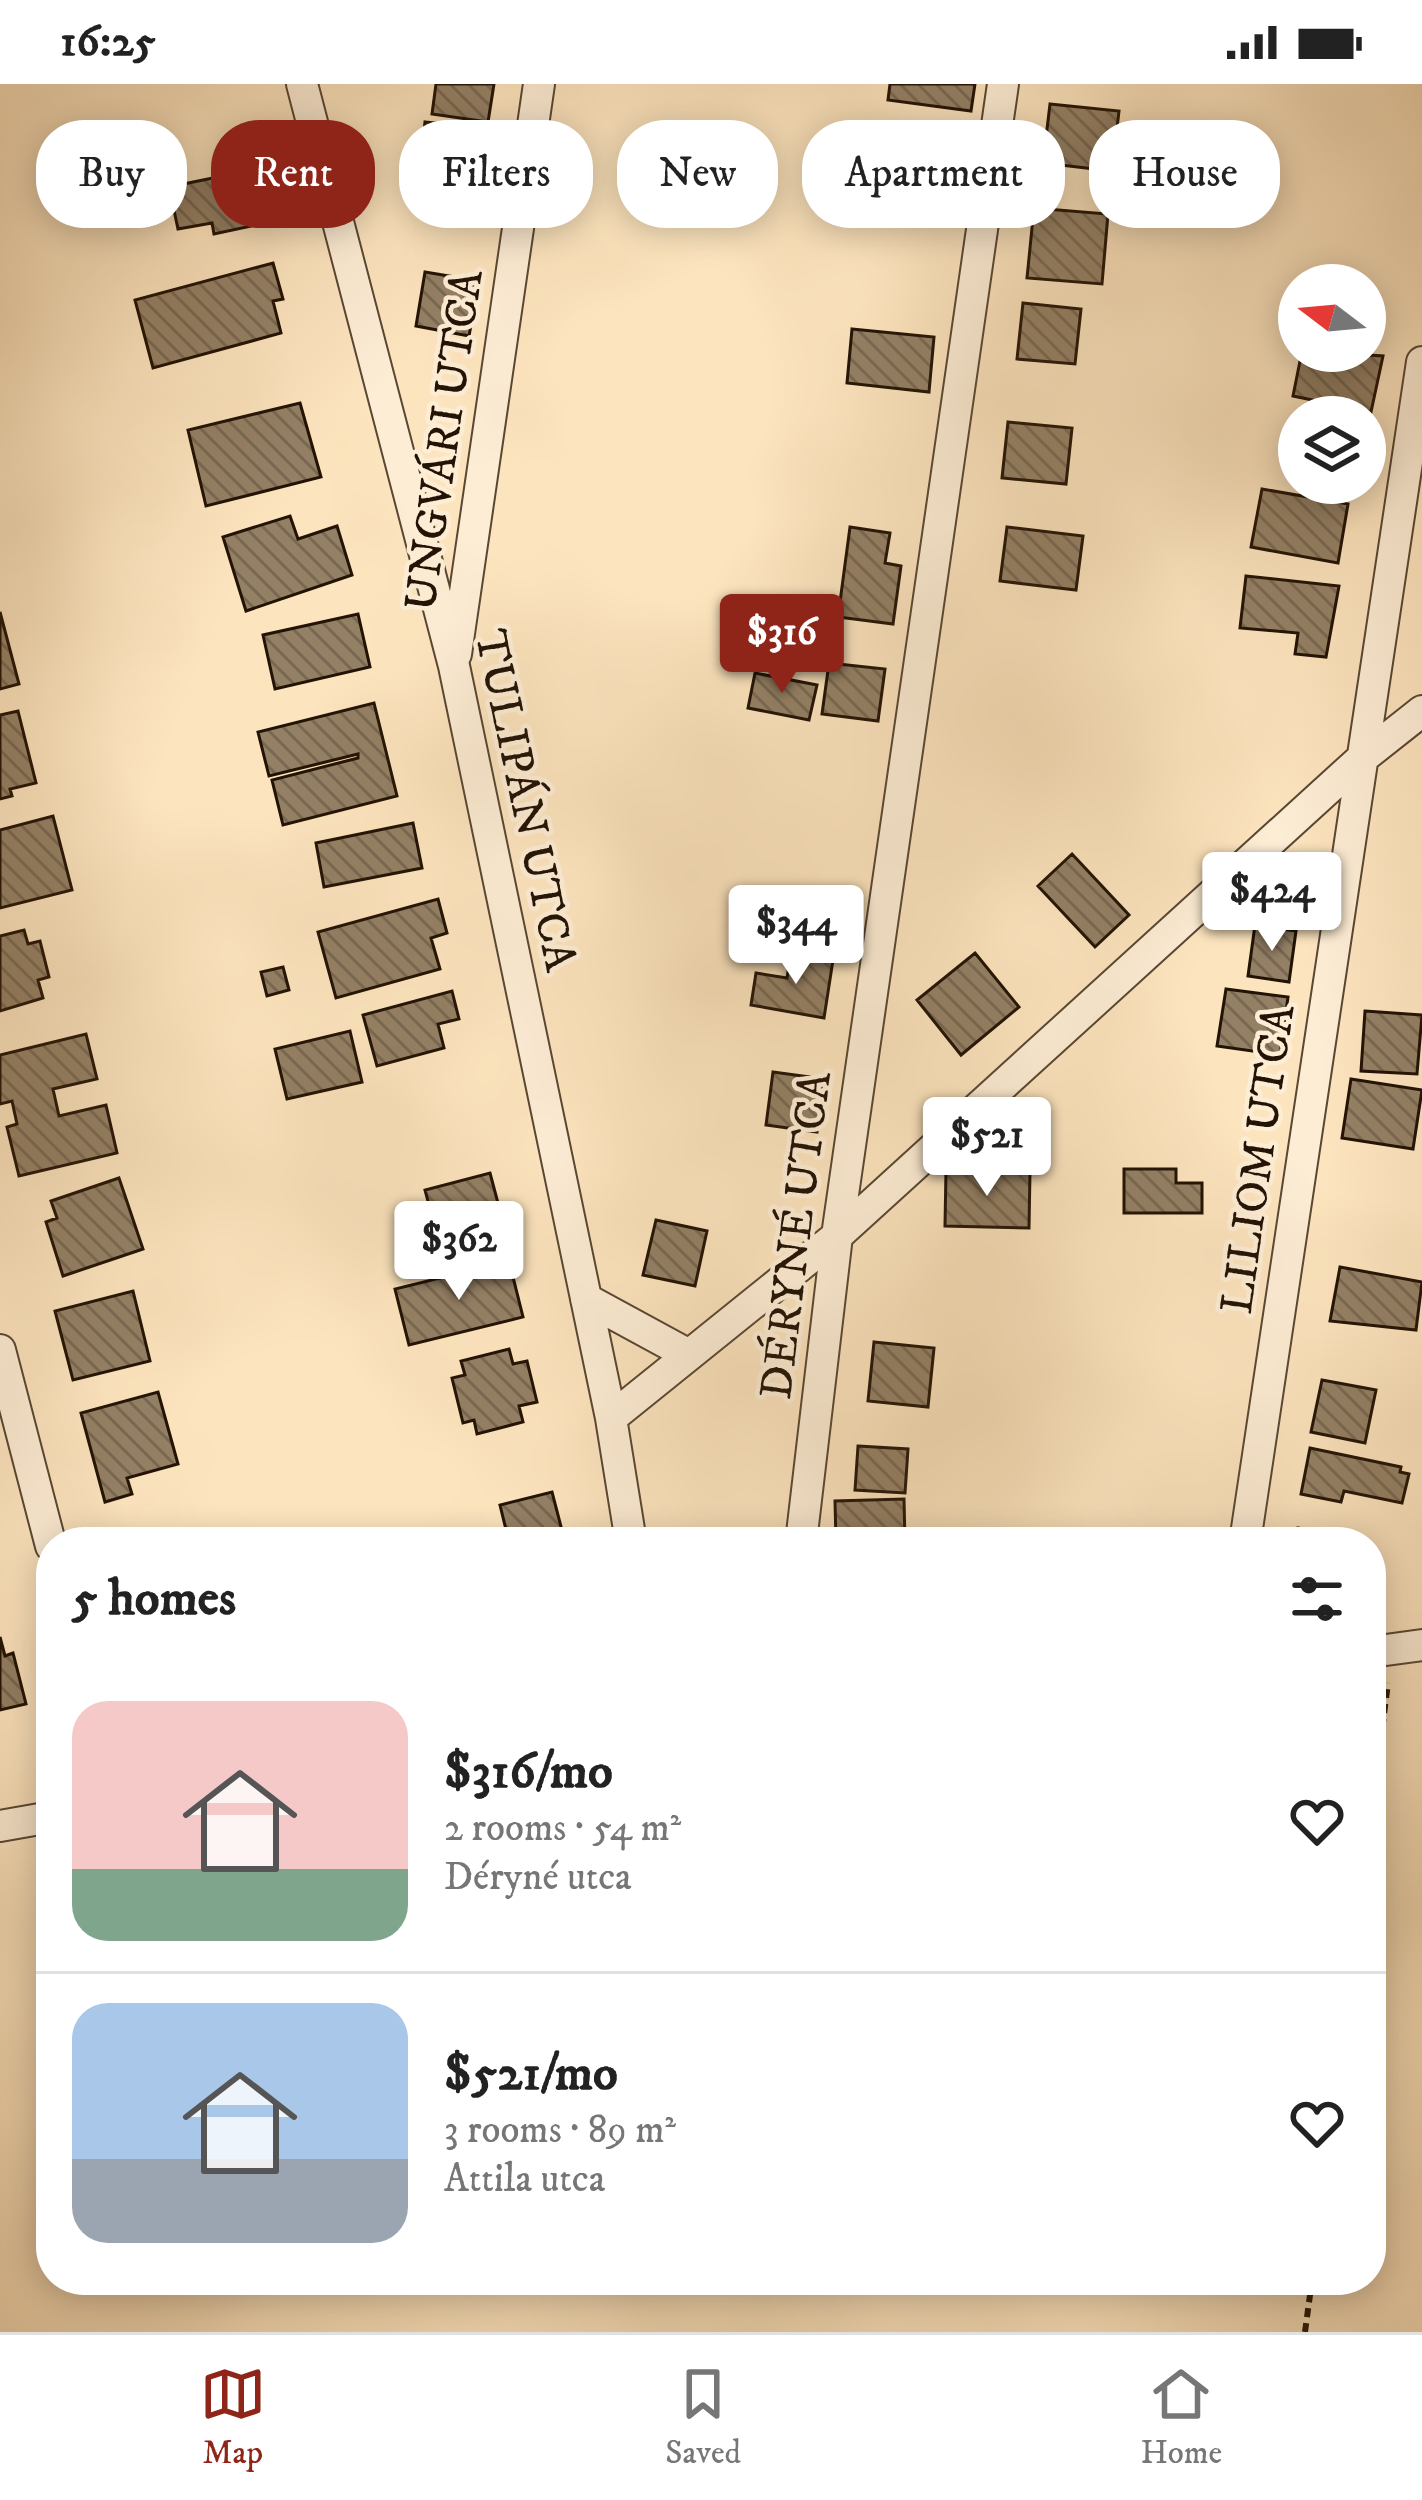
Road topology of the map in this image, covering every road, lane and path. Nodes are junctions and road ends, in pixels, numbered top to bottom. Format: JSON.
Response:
{"nodes":[{"id":1,"x":302,"y":84,"type":"edge"},
{"id":2,"x":539,"y":84,"type":"edge"},
{"id":3,"x":1003,"y":84,"type":"edge"},
{"id":4,"x":1422,"y":362,"type":"edge"},
{"id":5,"x":454,"y":666,"type":"junction"},
{"id":6,"x":1422,"y":711,"type":"edge"},
{"id":7,"x":1360,"y":760,"type":"junction"},
{"id":8,"x":837,"y":1236,"type":"junction"},
{"id":9,"x":586,"y":1299,"type":"junction"},
{"id":10,"x":0,"y":1350,"type":"edge"},
{"id":11,"x":689,"y":1355,"type":"junction"},
{"id":12,"x":610,"y":1418,"type":"junction"},
{"id":13,"x":46,"y":1527,"type":"edge"},
{"id":14,"x":628,"y":1527,"type":"edge"},
{"id":15,"x":803,"y":1527,"type":"edge"},
{"id":16,"x":1247,"y":1527,"type":"edge"},
{"id":17,"x":1395,"y":1649,"type":"edge"},
{"id":18,"x":1386,"y":1712,"type":"edge"},
{"id":19,"x":36,"y":1820,"type":"edge"},
{"id":20,"x":0,"y":1826,"type":"edge"},
{"id":21,"x":1310,"y":2295,"type":"edge"},
{"id":22,"x":1305,"y":2332,"type":"edge"}],
"edges":[{"from":1,"to":5,"type":"street","name":"TULIPÁN UTCA"},
{"from":2,"to":5,"type":"street","name":"UNGVÁRI UTCA"},
{"from":3,"to":8,"type":"street","name":"DÉRYNÉ UTCA"},
{"from":4,"to":7,"type":"street","name":"LILIOM UTCA"},
{"from":5,"to":9,"type":"street","name":"TULIPÁN UTCA"},
{"from":6,"to":7,"type":"street"},
{"from":7,"to":8,"type":"street"},
{"from":7,"to":16,"type":"street","name":"LILIOM UTCA"},
{"from":8,"to":11,"type":"street"},
{"from":8,"to":15,"type":"street","name":"DÉRYNÉ UTCA"},
{"from":9,"to":11,"type":"street"},
{"from":9,"to":12,"type":"street","name":"TULIPÁN UTCA"},
{"from":10,"to":13,"type":"street"},
{"from":11,"to":12,"type":"street"},
{"from":12,"to":14,"type":"street","name":"TULIPÁN UTCA"},
{"from":17,"to":18,"type":"path"},
{"from":19,"to":20,"type":"street"},
{"from":21,"to":22,"type":"path"}]}
